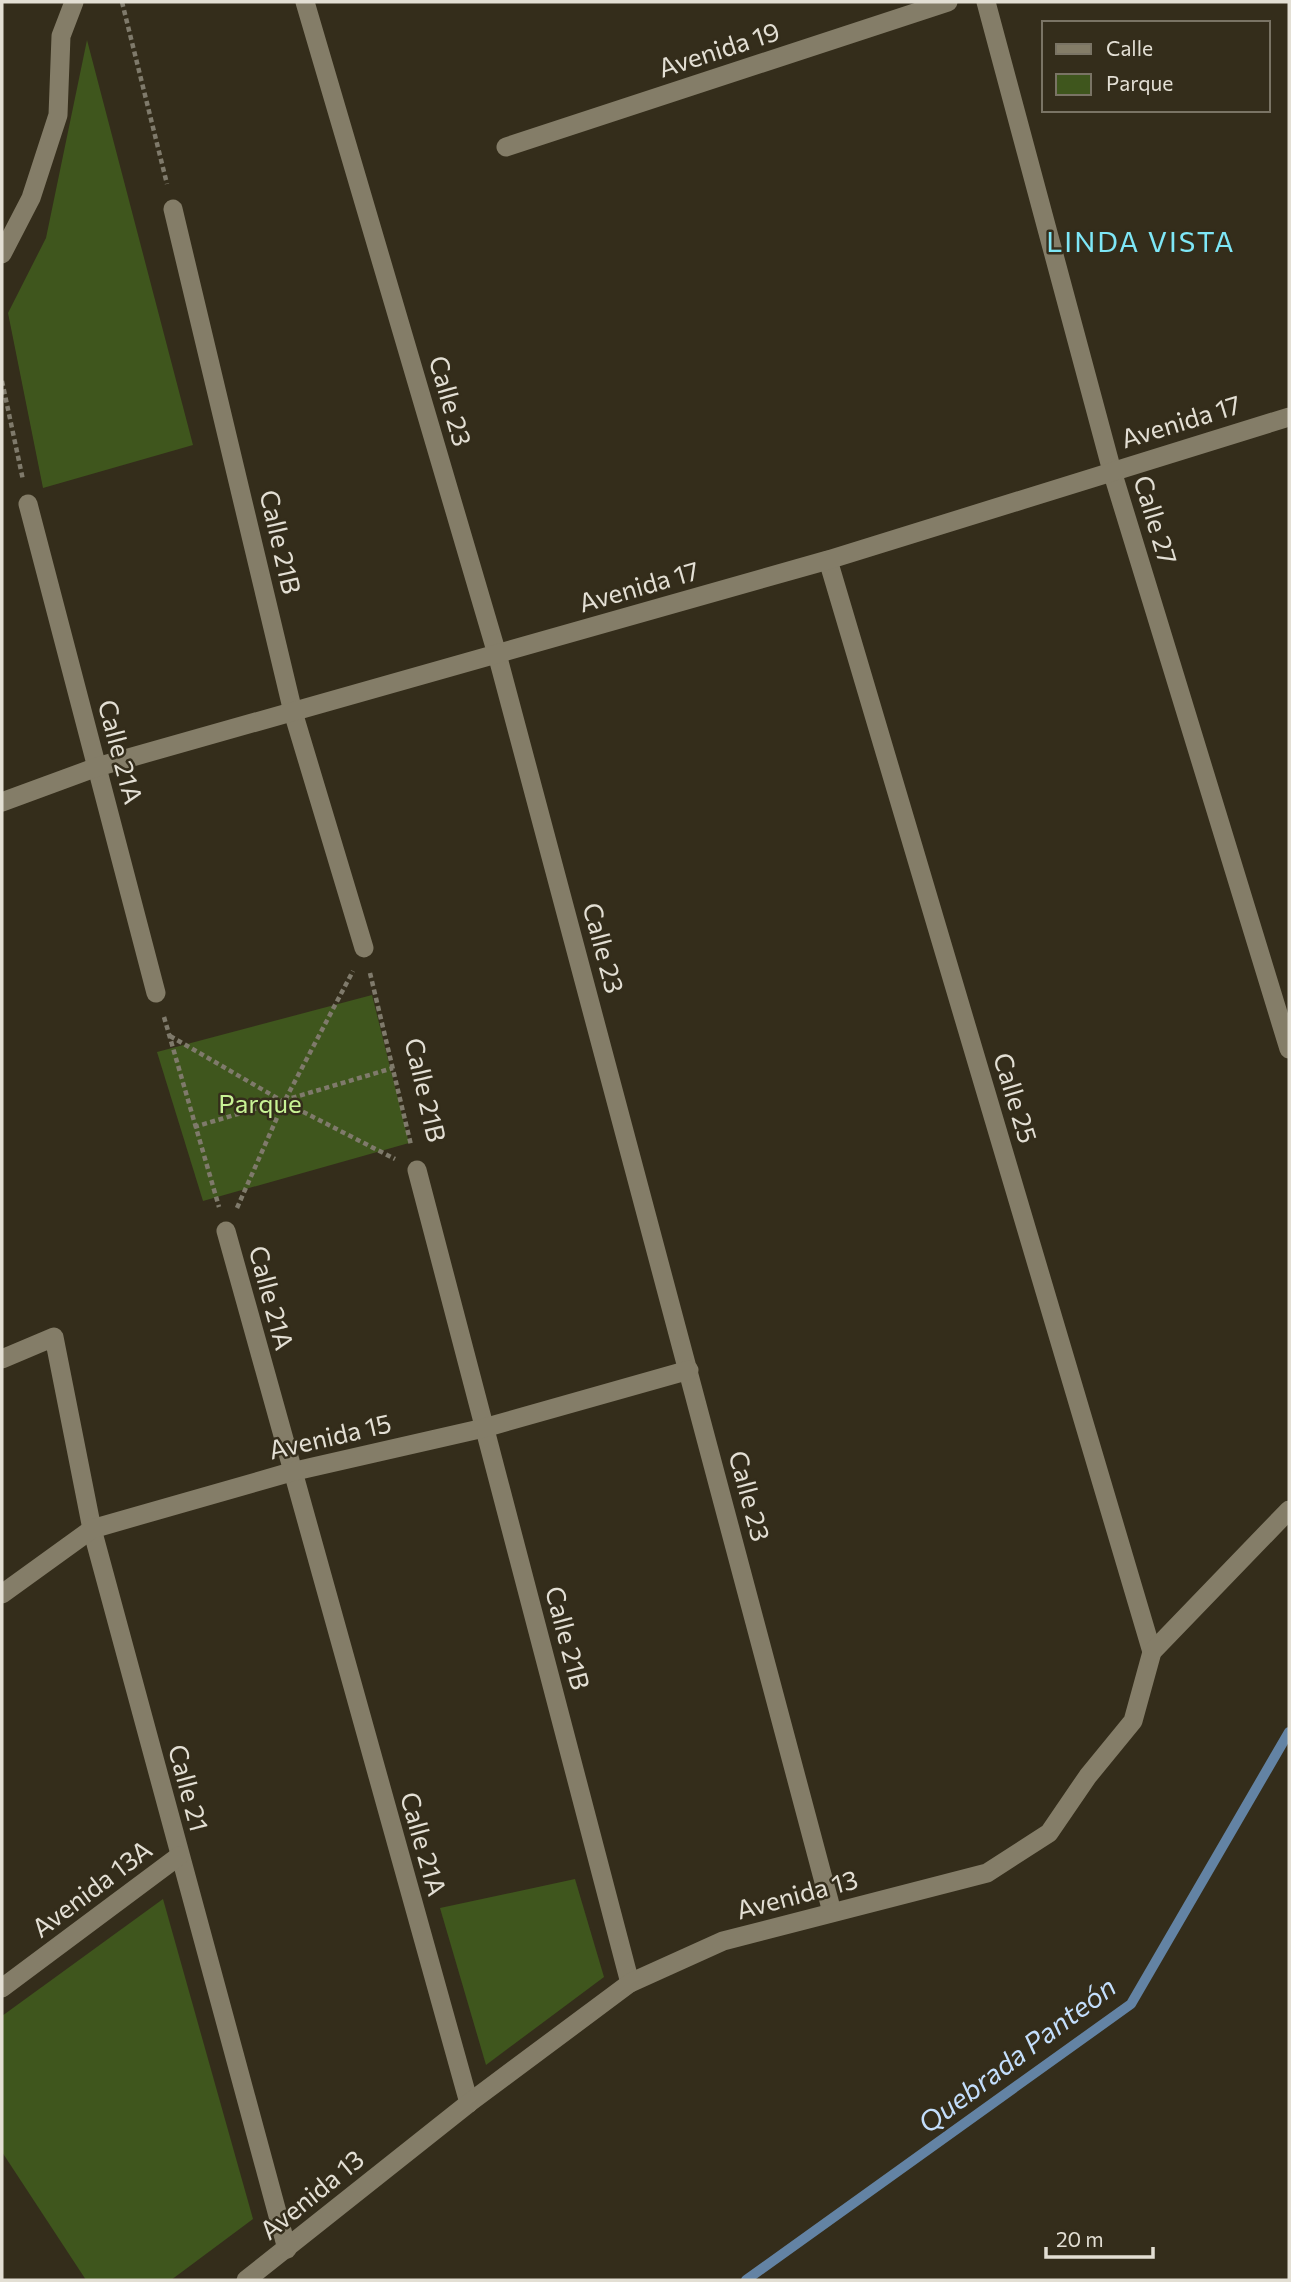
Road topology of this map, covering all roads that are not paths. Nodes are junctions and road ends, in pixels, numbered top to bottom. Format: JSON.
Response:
{"nodes":[{"id":1,"x":74,"y":2,"type":"edge"},
{"id":2,"x":305,"y":2,"type":"edge"},
{"id":3,"x":948,"y":2,"type":"edge"},
{"id":4,"x":986,"y":2,"type":"edge"},
{"id":5,"x":506,"y":147,"type":"dead end"},
{"id":6,"x":173,"y":209,"type":"road end"},
{"id":7,"x":2,"y":254,"type":"edge"},
{"id":8,"x":1289,"y":417,"type":"edge"},
{"id":9,"x":1112,"y":471,"type":"junction"},
{"id":10,"x":28,"y":504,"type":"road end"},
{"id":11,"x":828,"y":560,"type":"junction"},
{"id":12,"x":497,"y":654,"type":"junction"},
{"id":13,"x":293,"y":712,"type":"junction"},
{"id":14,"x":97,"y":767,"type":"junction"},
{"id":15,"x":2,"y":802,"type":"edge"},
{"id":16,"x":365,"y":948,"type":"road end"},
{"id":17,"x":156,"y":993,"type":"road end"},
{"id":18,"x":1289,"y":1049,"type":"edge"},
{"id":19,"x":417,"y":1170,"type":"road end"},
{"id":20,"x":226,"y":1231,"type":"road end"},
{"id":21,"x":2,"y":1359,"type":"edge"},
{"id":22,"x":688,"y":1370,"type":"junction"},
{"id":23,"x":484,"y":1428,"type":"junction"},
{"id":24,"x":291,"y":1472,"type":"junction"},
{"id":25,"x":1289,"y":1510,"type":"edge"},
{"id":26,"x":92,"y":1529,"type":"junction"},
{"id":27,"x":2,"y":1594,"type":"edge"},
{"id":28,"x":1152,"y":1652,"type":"junction"},
{"id":29,"x":179,"y":1857,"type":"junction"},
{"id":30,"x":832,"y":1912,"type":"junction"},
{"id":31,"x":630,"y":1983,"type":"junction"},
{"id":32,"x":2,"y":1988,"type":"edge"},
{"id":33,"x":469,"y":2103,"type":"junction"},
{"id":34,"x":287,"y":2249,"type":"junction"},
{"id":35,"x":246,"y":2280,"type":"edge"}],
"edges":[{"from":1,"to":7,"type":"street"},
{"from":2,"to":12,"type":"street","name":"Calle 23"},
{"from":3,"to":5,"type":"street","name":"Avenida 19"},
{"from":4,"to":9,"type":"street","name":"Calle 27"},
{"from":6,"to":13,"type":"street","name":"Calle 21B"},
{"from":8,"to":9,"type":"street","name":"Avenida 17"},
{"from":9,"to":11,"type":"street","name":"Avenida 17"},
{"from":9,"to":18,"type":"street","name":"Calle 27"},
{"from":10,"to":14,"type":"street","name":"Calle 21A"},
{"from":11,"to":12,"type":"street","name":"Avenida 17"},
{"from":11,"to":28,"type":"street","name":"Calle 25"},
{"from":12,"to":13,"type":"street","name":"Avenida 17"},
{"from":12,"to":22,"type":"street","name":"Calle 23"},
{"from":13,"to":14,"type":"street","name":"Avenida 17"},
{"from":13,"to":16,"type":"street","name":"Calle 21B"},
{"from":14,"to":15,"type":"street","name":"Avenida 17"},
{"from":14,"to":17,"type":"street","name":"Calle 21A"},
{"from":19,"to":23,"type":"street","name":"Calle 21B"},
{"from":20,"to":24,"type":"street","name":"Calle 21A"},
{"from":21,"to":26,"type":"street","name":"Calle 21"},
{"from":22,"to":23,"type":"street","name":"Avenida 15"},
{"from":22,"to":30,"type":"street","name":"Calle 23"},
{"from":23,"to":24,"type":"street","name":"Avenida 15"},
{"from":23,"to":31,"type":"street","name":"Calle 21B"},
{"from":24,"to":26,"type":"street","name":"Avenida 15"},
{"from":24,"to":33,"type":"street","name":"Calle 21A"},
{"from":25,"to":28,"type":"street","name":"Avenida 13"},
{"from":26,"to":27,"type":"street","name":"Avenida 15"},
{"from":26,"to":29,"type":"street","name":"Calle 21"},
{"from":28,"to":30,"type":"street","name":"Avenida 13"},
{"from":29,"to":32,"type":"street","name":"Avenida 13A"},
{"from":29,"to":34,"type":"street","name":"Calle 21"},
{"from":30,"to":31,"type":"street","name":"Avenida 13"},
{"from":31,"to":33,"type":"street","name":"Avenida 13"},
{"from":33,"to":34,"type":"street","name":"Avenida 13"},
{"from":34,"to":35,"type":"street","name":"Avenida 13"}]}
